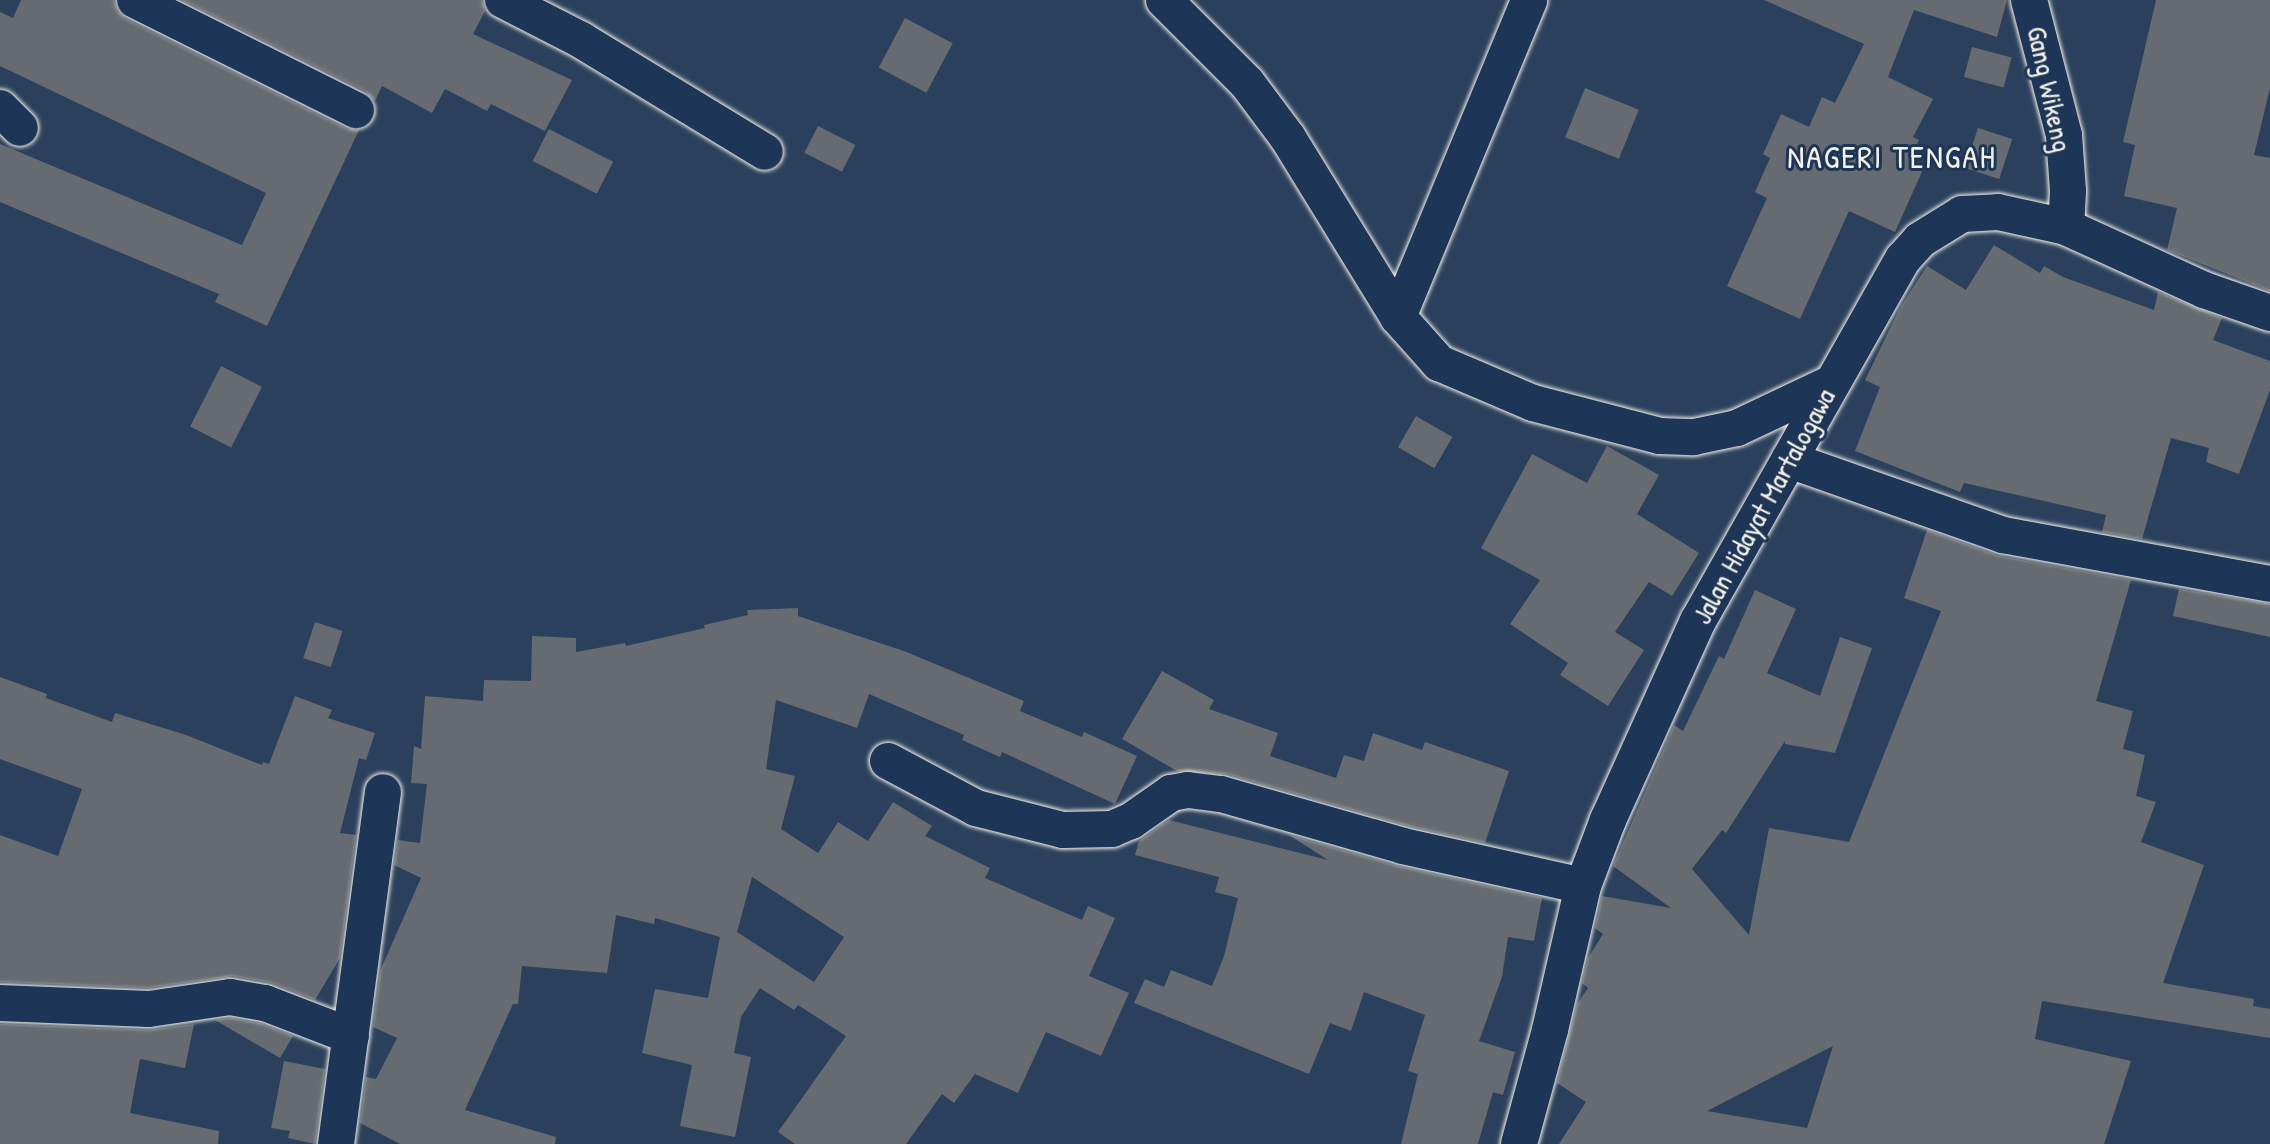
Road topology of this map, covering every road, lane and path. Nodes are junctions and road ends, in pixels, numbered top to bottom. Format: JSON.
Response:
{"nodes":[{"id":1,"x":135,"y":0,"type":"edge"},
{"id":2,"x":503,"y":0,"type":"edge"},
{"id":3,"x":1164,"y":0,"type":"edge"},
{"id":4,"x":1529,"y":0,"type":"edge"},
{"id":5,"x":2029,"y":0,"type":"edge"},
{"id":6,"x":356,"y":110,"type":"dead end"},
{"id":7,"x":765,"y":152,"type":"dead end"},
{"id":8,"x":2066,"y":227,"type":"junction"},
{"id":9,"x":2270,"y":313,"type":"edge"},
{"id":10,"x":1398,"y":317,"type":"junction"},
{"id":11,"x":1832,"y":383,"type":"junction"},
{"id":12,"x":1789,"y":460,"type":"junction"},
{"id":13,"x":2270,"y":584,"type":"edge"},
{"id":14,"x":888,"y":761,"type":"dead end"},
{"id":15,"x":383,"y":792,"type":"dead end"},
{"id":16,"x":1583,"y":886,"type":"junction"},
{"id":17,"x":0,"y":1003,"type":"edge"},
{"id":18,"x":351,"y":1036,"type":"junction"},
{"id":19,"x":336,"y":1144,"type":"edge"},
{"id":20,"x":1519,"y":1144,"type":"edge"}],
"edges":[{"from":1,"to":6,"type":"street"},
{"from":2,"to":7,"type":"street"},
{"from":3,"to":10,"type":"street"},
{"from":4,"to":10,"type":"street"},
{"from":5,"to":8,"type":"street","name":"Gang Wikeng"},
{"from":8,"to":9,"type":"street","name":"Jalan Hidayat Martalogawa"},
{"from":8,"to":11,"type":"street","name":"Jalan Hidayat Martalogawa"},
{"from":10,"to":11,"type":"street"},
{"from":11,"to":12,"type":"street","name":"Jalan Hidayat Martalogawa"},
{"from":12,"to":13,"type":"street"},
{"from":12,"to":16,"type":"street","name":"Jalan Hidayat Martalogawa"},
{"from":14,"to":16,"type":"street"},
{"from":15,"to":18,"type":"street"},
{"from":16,"to":20,"type":"street","name":"Jalan Hidayat Martalogawa"},
{"from":17,"to":18,"type":"street"},
{"from":18,"to":19,"type":"street"}]}
